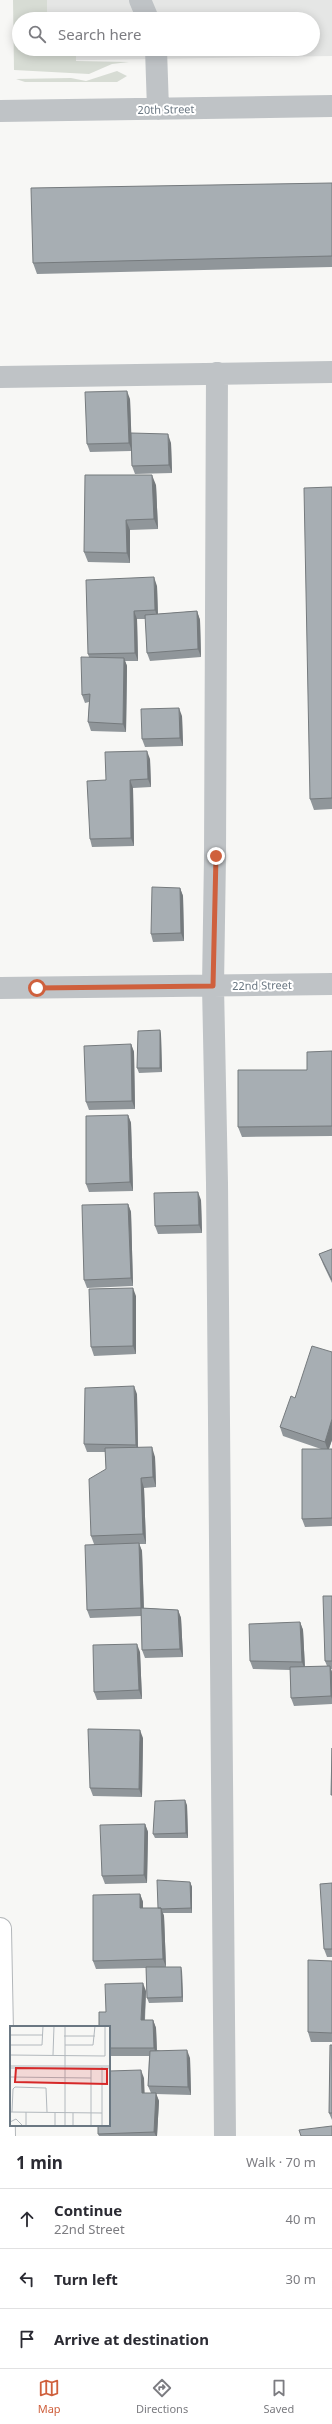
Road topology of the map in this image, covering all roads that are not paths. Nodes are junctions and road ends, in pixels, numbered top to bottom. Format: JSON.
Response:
{"nodes":[{"id":1,"x":140,"y":0,"type":"edge"},
{"id":2,"x":145,"y":12,"type":"edge"},
{"id":3,"x":156,"y":56,"type":"edge"},
{"id":4,"x":332,"y":106,"type":"edge"},
{"id":5,"x":158,"y":109,"type":"junction"},
{"id":6,"x":0,"y":112,"type":"edge"},
{"id":7,"x":332,"y":372,"type":"edge"},
{"id":8,"x":217,"y":373,"type":"junction"},
{"id":9,"x":0,"y":377,"type":"edge"},
{"id":10,"x":332,"y":984,"type":"edge"},
{"id":11,"x":213,"y":986,"type":"junction"},
{"id":12,"x":0,"y":988,"type":"edge"},
{"id":13,"x":0,"y":1929,"type":"edge"},
{"id":14,"x":4,"y":2136,"type":"edge"},
{"id":15,"x":225,"y":2136,"type":"edge"}],
"edges":[{"from":1,"to":2,"type":"street"},
{"from":3,"to":5,"type":"street"},
{"from":4,"to":5,"type":"street","name":"20th Street"},
{"from":5,"to":6,"type":"street","name":"20th Street"},
{"from":7,"to":8,"type":"street"},
{"from":8,"to":9,"type":"street"},
{"from":8,"to":11,"type":"street"},
{"from":10,"to":11,"type":"street","name":"22nd Street"},
{"from":11,"to":12,"type":"street","name":"22nd Street"},
{"from":11,"to":15,"type":"street"},
{"from":13,"to":14,"type":"main road"}]}
